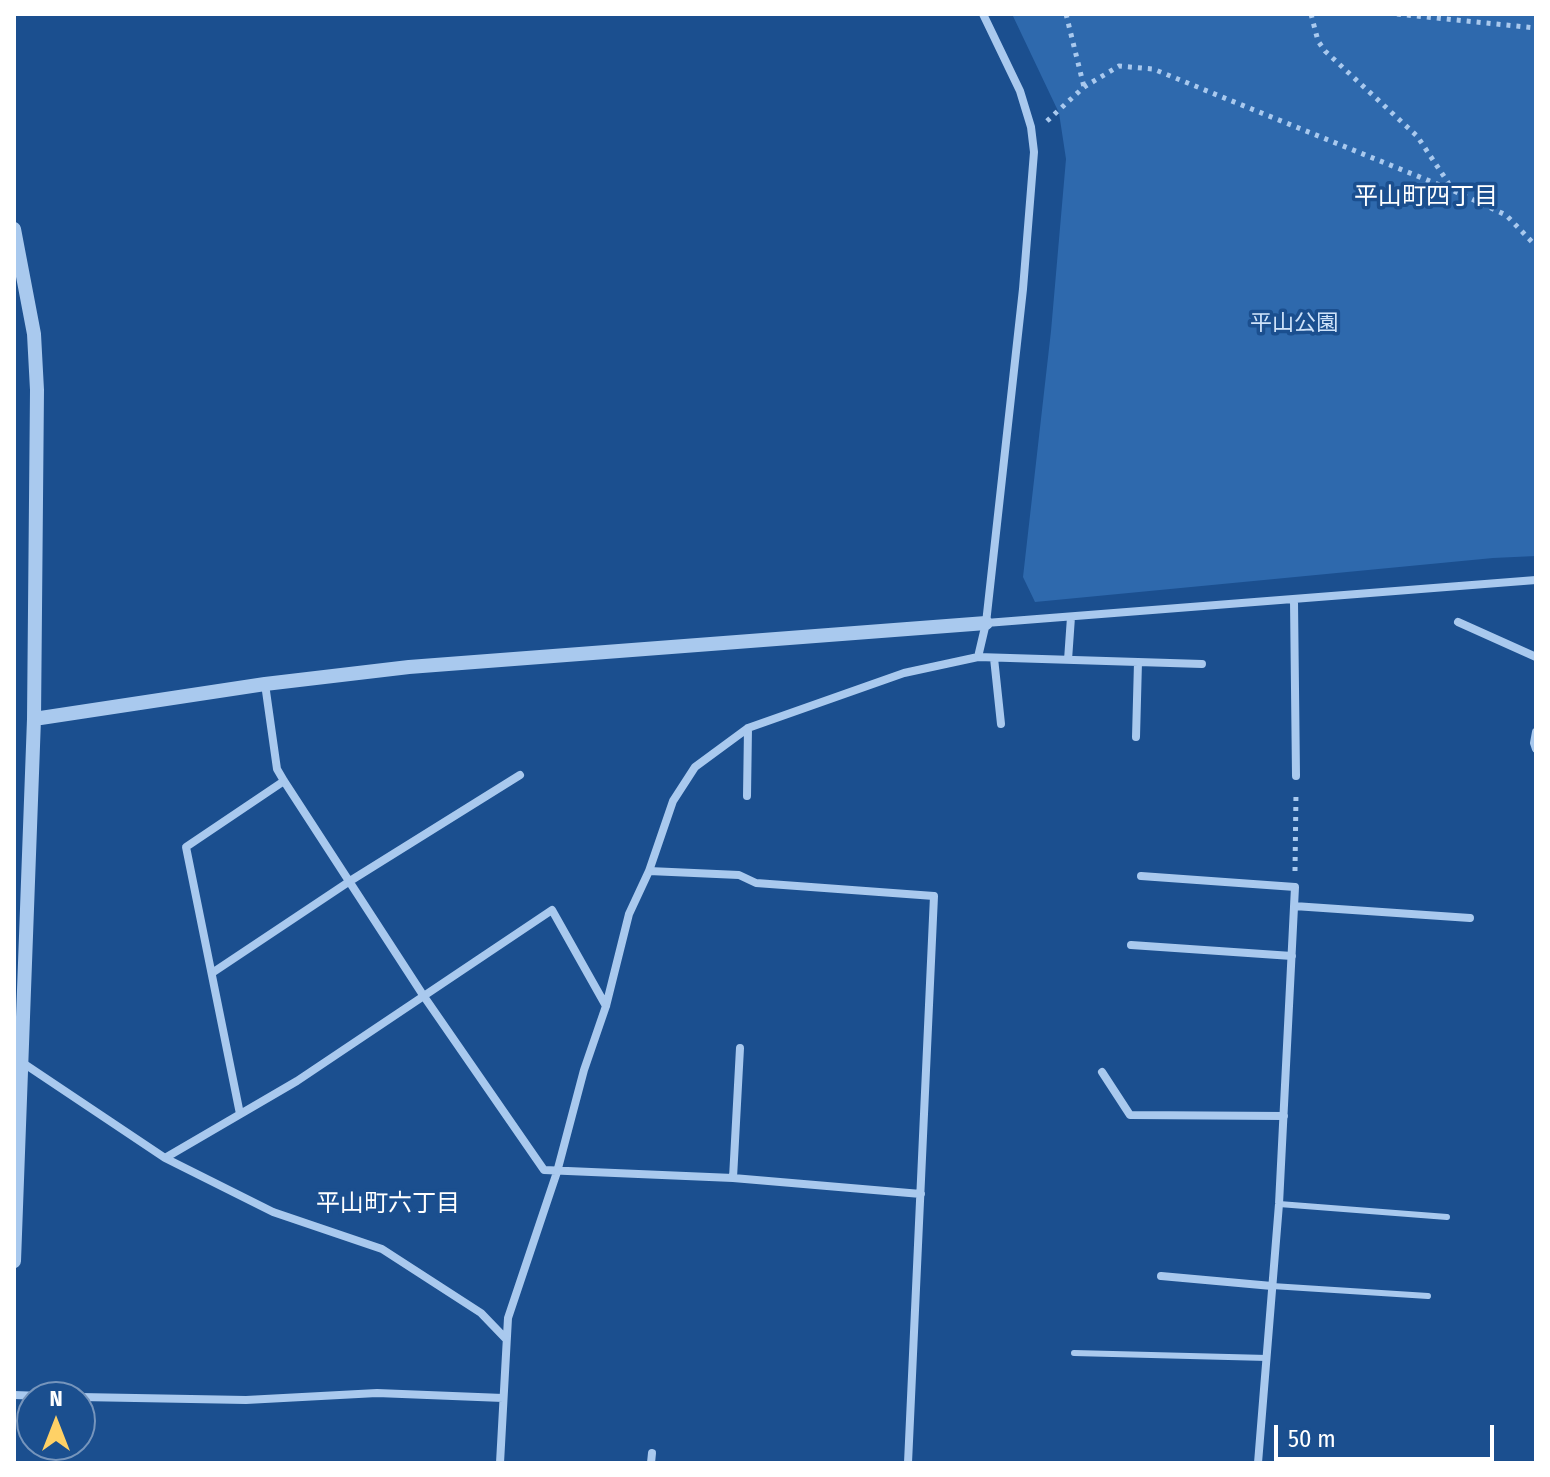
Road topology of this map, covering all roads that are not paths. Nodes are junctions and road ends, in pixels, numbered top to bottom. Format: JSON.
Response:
{"nodes":[{"id":1,"x":983,"y":14,"type":"edge"},
{"id":2,"x":14,"y":229,"type":"edge"},
{"id":3,"x":1536,"y":580,"type":"edge"},
{"id":4,"x":1294,"y":601,"type":"junction"},
{"id":5,"x":1071,"y":617,"type":"junction"},
{"id":6,"x":1458,"y":622,"type":"dead end"},
{"id":7,"x":986,"y":623,"type":"junction"},
{"id":8,"x":978,"y":657,"type":"junction"},
{"id":9,"x":1536,"y":657,"type":"edge"},
{"id":10,"x":994,"y":658,"type":"junction"},
{"id":11,"x":1068,"y":660,"type":"junction"},
{"id":12,"x":1138,"y":662,"type":"junction"},
{"id":13,"x":1202,"y":664,"type":"dead end"},
{"id":14,"x":265,"y":684,"type":"junction"},
{"id":15,"x":34,"y":719,"type":"junction"},
{"id":16,"x":1001,"y":724,"type":"dead end"},
{"id":17,"x":748,"y":728,"type":"junction"},
{"id":18,"x":1536,"y":732,"type":"edge"},
{"id":19,"x":1136,"y":737,"type":"dead end"},
{"id":20,"x":1536,"y":749,"type":"edge"},
{"id":21,"x":520,"y":775,"type":"dead end"},
{"id":22,"x":1296,"y":776,"type":"road end"},
{"id":23,"x":284,"y":781,"type":"junction"},
{"id":24,"x":747,"y":796,"type":"dead end"},
{"id":25,"x":649,"y":871,"type":"junction"},
{"id":26,"x":1141,"y":876,"type":"dead end"},
{"id":27,"x":350,"y":881,"type":"junction"},
{"id":28,"x":1294,"y":906,"type":"junction"},
{"id":29,"x":1470,"y":918,"type":"dead end"},
{"id":30,"x":1131,"y":945,"type":"dead end"},
{"id":31,"x":1292,"y":956,"type":"junction"},
{"id":32,"x":212,"y":973,"type":"junction"},
{"id":33,"x":423,"y":995,"type":"junction"},
{"id":34,"x":606,"y":1006,"type":"junction"},
{"id":35,"x":740,"y":1048,"type":"dead end"},
{"id":36,"x":23,"y":1063,"type":"junction"},
{"id":37,"x":1102,"y":1072,"type":"dead end"},
{"id":38,"x":240,"y":1114,"type":"junction"},
{"id":39,"x":1284,"y":1116,"type":"junction"},
{"id":40,"x":165,"y":1158,"type":"junction"},
{"id":41,"x":557,"y":1172,"type":"junction"},
{"id":42,"x":733,"y":1178,"type":"junction"},
{"id":43,"x":921,"y":1194,"type":"junction"},
{"id":44,"x":1279,"y":1204,"type":"junction"},
{"id":45,"x":1447,"y":1217,"type":"dead end"},
{"id":46,"x":14,"y":1261,"type":"edge"},
{"id":47,"x":1161,"y":1276,"type":"dead end"},
{"id":48,"x":1272,"y":1286,"type":"junction"},
{"id":49,"x":1428,"y":1296,"type":"dead end"},
{"id":50,"x":506,"y":1339,"type":"junction"},
{"id":51,"x":1074,"y":1353,"type":"dead end"},
{"id":52,"x":1267,"y":1358,"type":"junction"},
{"id":53,"x":96,"y":1397,"type":"edge"},
{"id":54,"x":503,"y":1398,"type":"junction"},
{"id":55,"x":500,"y":1463,"type":"edge"},
{"id":56,"x":908,"y":1463,"type":"edge"},
{"id":57,"x":1258,"y":1463,"type":"edge"}],
"edges":[{"from":1,"to":7,"type":"street"},
{"from":2,"to":15,"type":"street"},
{"from":3,"to":4,"type":"street"},
{"from":4,"to":5,"type":"street"},
{"from":4,"to":22,"type":"street"},
{"from":5,"to":7,"type":"street"},
{"from":5,"to":11,"type":"street"},
{"from":6,"to":9,"type":"street"},
{"from":7,"to":8,"type":"street"},
{"from":7,"to":14,"type":"street"},
{"from":8,"to":10,"type":"street"},
{"from":8,"to":17,"type":"street"},
{"from":10,"to":11,"type":"street"},
{"from":10,"to":16,"type":"street"},
{"from":11,"to":12,"type":"street"},
{"from":12,"to":13,"type":"street"},
{"from":12,"to":19,"type":"street"},
{"from":14,"to":15,"type":"street"},
{"from":14,"to":23,"type":"street"},
{"from":15,"to":36,"type":"street"},
{"from":17,"to":24,"type":"street"},
{"from":17,"to":25,"type":"street"},
{"from":18,"to":20,"type":"street"},
{"from":21,"to":27,"type":"street"},
{"from":23,"to":27,"type":"street"},
{"from":23,"to":32,"type":"street"},
{"from":25,"to":34,"type":"street"},
{"from":25,"to":43,"type":"street"},
{"from":26,"to":28,"type":"street"},
{"from":27,"to":32,"type":"street"},
{"from":27,"to":33,"type":"street"},
{"from":28,"to":29,"type":"street"},
{"from":28,"to":31,"type":"street"},
{"from":30,"to":31,"type":"street"},
{"from":31,"to":39,"type":"street"},
{"from":32,"to":38,"type":"street"},
{"from":33,"to":34,"type":"street"},
{"from":33,"to":38,"type":"street"},
{"from":33,"to":41,"type":"street"},
{"from":34,"to":41,"type":"street"},
{"from":35,"to":42,"type":"street"},
{"from":36,"to":40,"type":"street"},
{"from":36,"to":46,"type":"street"},
{"from":37,"to":39,"type":"street"},
{"from":38,"to":40,"type":"street"},
{"from":39,"to":44,"type":"street"},
{"from":40,"to":50,"type":"street"},
{"from":41,"to":42,"type":"street"},
{"from":41,"to":50,"type":"street"},
{"from":42,"to":43,"type":"street"},
{"from":43,"to":56,"type":"street"},
{"from":44,"to":45,"type":"lane"},
{"from":44,"to":48,"type":"street"},
{"from":47,"to":48,"type":"street"},
{"from":48,"to":49,"type":"lane"},
{"from":48,"to":52,"type":"street"},
{"from":50,"to":54,"type":"street"},
{"from":51,"to":52,"type":"lane"},
{"from":52,"to":57,"type":"street"},
{"from":53,"to":54,"type":"street"},
{"from":54,"to":55,"type":"street"}]}
